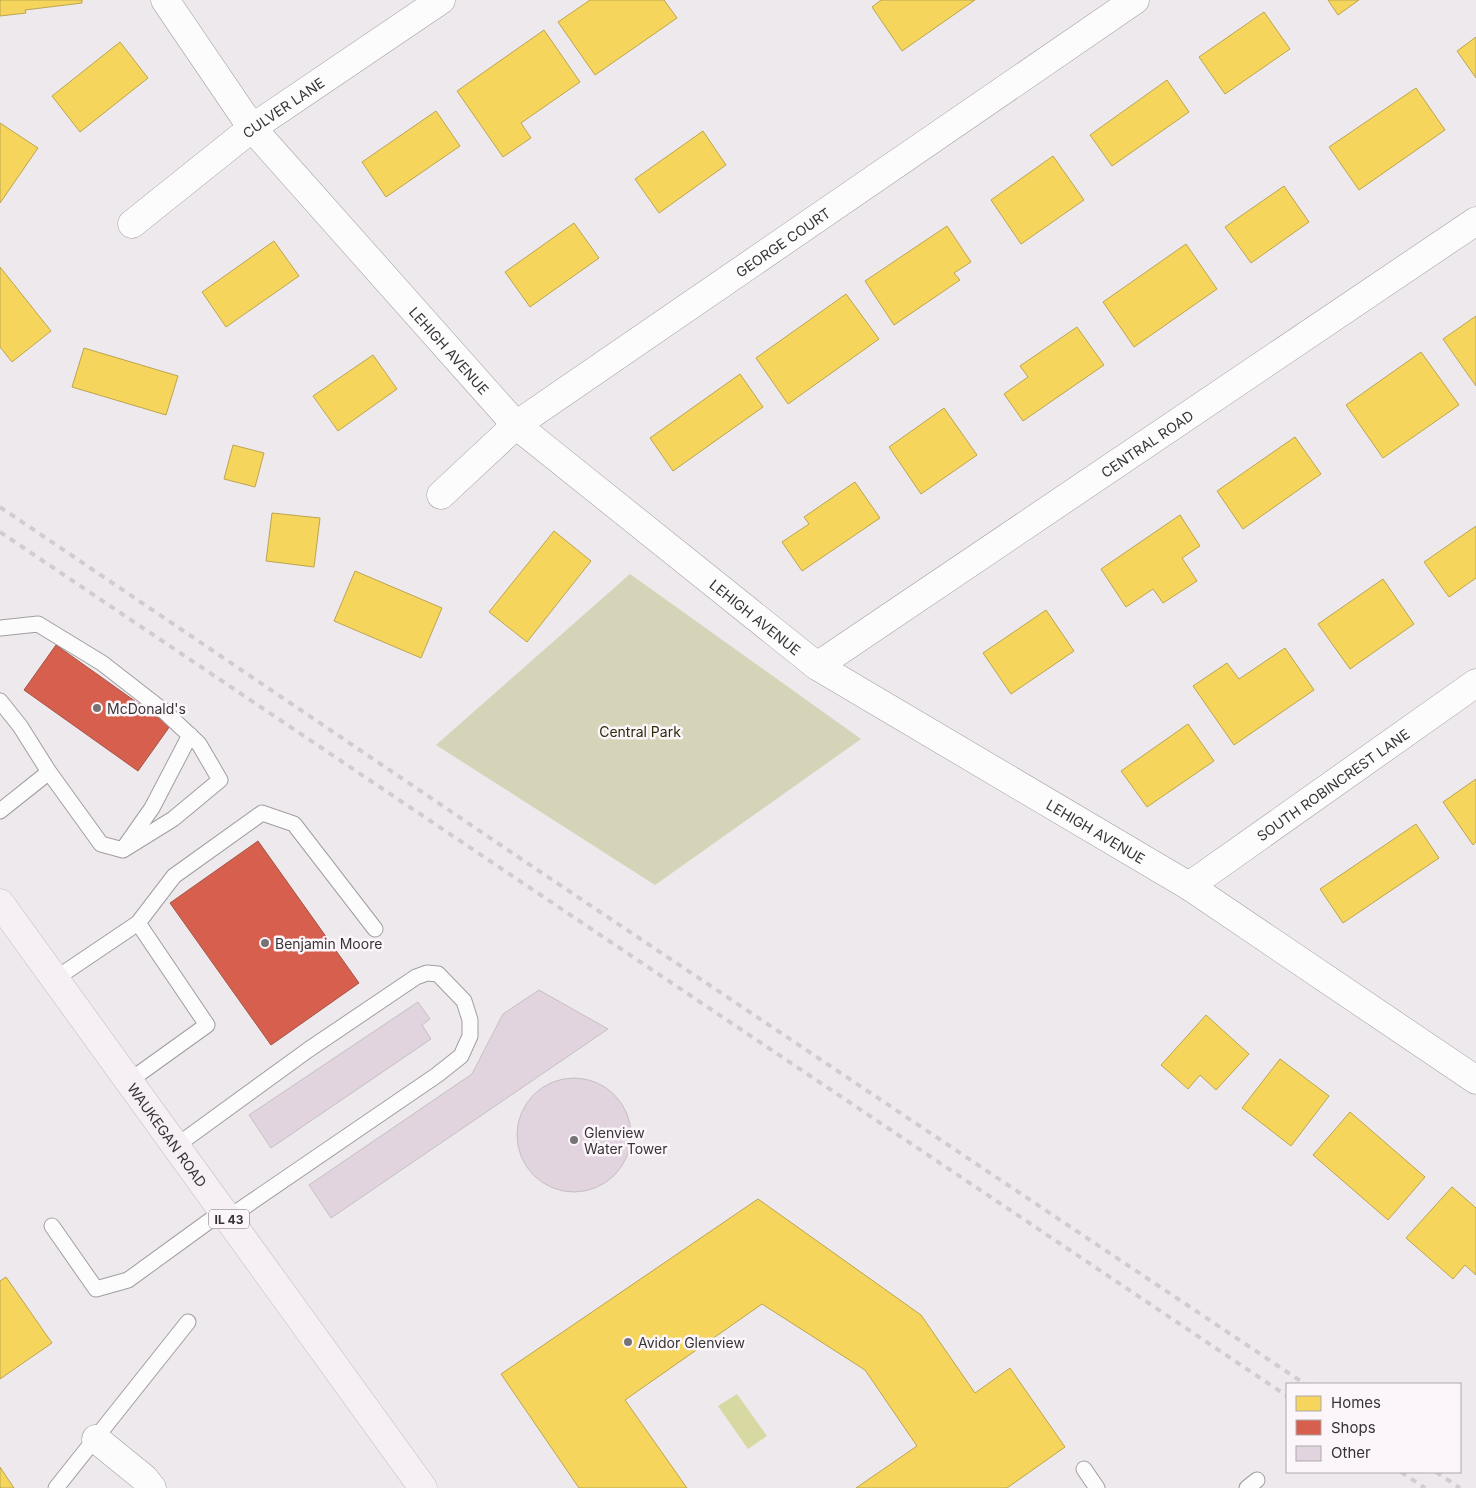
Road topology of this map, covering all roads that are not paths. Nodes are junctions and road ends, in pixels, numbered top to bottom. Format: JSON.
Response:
{"nodes":[{"id":1,"x":164,"y":0,"type":"edge"},
{"id":2,"x":441,"y":0,"type":"edge"},
{"id":3,"x":1135,"y":0,"type":"edge"},
{"id":4,"x":252,"y":128,"type":"junction"},
{"id":5,"x":1476,"y":221,"type":"edge"},
{"id":6,"x":132,"y":224,"type":"dead end"},
{"id":7,"x":516,"y":425,"type":"junction"},
{"id":8,"x":440,"y":495,"type":"dead end"},
{"id":9,"x":0,"y":628,"type":"edge"},
{"id":10,"x":817,"y":666,"type":"junction"},
{"id":11,"x":1476,"y":683,"type":"edge"},
{"id":12,"x":0,"y":701,"type":"edge"},
{"id":13,"x":190,"y":735,"type":"junction"},
{"id":14,"x":49,"y":772,"type":"junction"},
{"id":15,"x":0,"y":811,"type":"edge"},
{"id":16,"x":123,"y":850,"type":"junction"},
{"id":17,"x":1189,"y":886,"type":"junction"},
{"id":18,"x":0,"y":903,"type":"edge"},
{"id":19,"x":138,"y":923,"type":"junction"},
{"id":20,"x":375,"y":930,"type":"dead end"},
{"id":21,"x":55,"y":979,"type":"junction"},
{"id":22,"x":1476,"y":1080,"type":"edge"},
{"id":23,"x":129,"y":1081,"type":"junction"},
{"id":24,"x":176,"y":1146,"type":"junction"},
{"id":25,"x":225,"y":1214,"type":"junction"},
{"id":26,"x":52,"y":1226,"type":"dead end"},
{"id":27,"x":188,"y":1322,"type":"dead end"},
{"id":28,"x":96,"y":1439,"type":"junction"},
{"id":29,"x":1084,"y":1469,"type":"dead end"},
{"id":30,"x":56,"y":1488,"type":"edge"},
{"id":31,"x":152,"y":1488,"type":"edge"},
{"id":32,"x":423,"y":1488,"type":"edge"},
{"id":33,"x":1097,"y":1488,"type":"edge"}],
"edges":[{"from":1,"to":4,"type":"street","name":"LEHIGH AVENUE"},
{"from":2,"to":4,"type":"street","name":"CULVER LANE"},
{"from":3,"to":7,"type":"street","name":"GEORGE COURT"},
{"from":4,"to":6,"type":"street","name":"CULVER LANE"},
{"from":4,"to":7,"type":"street","name":"LEHIGH AVENUE"},
{"from":5,"to":10,"type":"street","name":"CENTRAL ROAD"},
{"from":7,"to":8,"type":"street","name":"GEORGE COURT"},
{"from":7,"to":10,"type":"street","name":"LEHIGH AVENUE"},
{"from":9,"to":13,"type":"lane"},
{"from":10,"to":17,"type":"street","name":"LEHIGH AVENUE"},
{"from":11,"to":17,"type":"street","name":"SOUTH ROBINCREST LANE"},
{"from":12,"to":14,"type":"lane"},
{"from":13,"to":16,"type":"lane"},
{"from":13,"to":16,"type":"lane"},
{"from":14,"to":15,"type":"lane"},
{"from":14,"to":16,"type":"lane"},
{"from":17,"to":22,"type":"street","name":"LEHIGH AVENUE"},
{"from":18,"to":21,"type":"main road","name":"WAUKEGAN ROAD","number":"IL 43"},
{"from":19,"to":20,"type":"lane"},
{"from":19,"to":21,"type":"lane"},
{"from":19,"to":23,"type":"lane"},
{"from":21,"to":23,"type":"main road","name":"WAUKEGAN ROAD","number":"IL 43"},
{"from":23,"to":24,"type":"main road","name":"WAUKEGAN ROAD","number":"IL 43"},
{"from":24,"to":25,"type":"main road","name":"WAUKEGAN ROAD","number":"IL 43"},
{"from":24,"to":25,"type":"lane"},
{"from":25,"to":26,"type":"lane"},
{"from":25,"to":32,"type":"main road","name":"WAUKEGAN ROAD","number":"IL 43"},
{"from":27,"to":28,"type":"lane"},
{"from":28,"to":30,"type":"lane"},
{"from":28,"to":31,"type":"street"},
{"from":29,"to":33,"type":"lane"}]}
